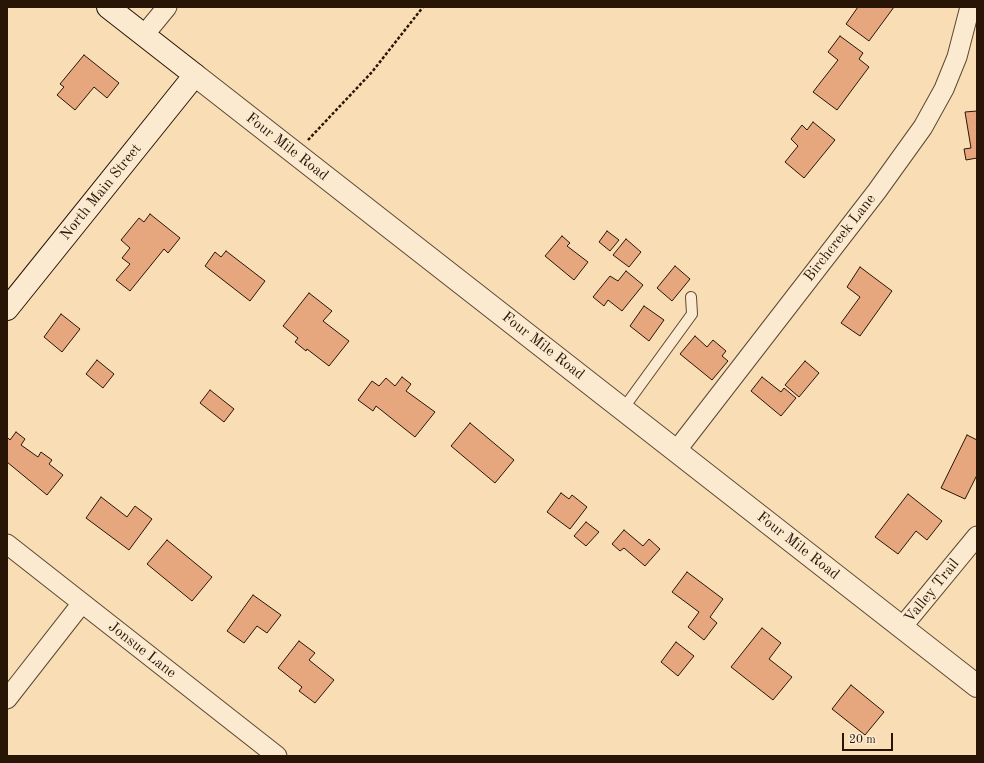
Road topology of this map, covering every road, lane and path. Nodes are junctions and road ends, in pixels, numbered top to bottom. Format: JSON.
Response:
{"nodes":[{"id":1,"x":108,"y":7,"type":"edge"},
{"id":2,"x":168,"y":7,"type":"edge"},
{"id":3,"x":423,"y":7,"type":"edge"},
{"id":4,"x":970,"y":7,"type":"edge"},
{"id":5,"x":144,"y":35,"type":"junction"},
{"id":6,"x":195,"y":75,"type":"junction"},
{"id":7,"x":295,"y":153,"type":"junction"},
{"id":8,"x":691,"y":297,"type":"dead end"},
{"id":9,"x":7,"y":309,"type":"edge"},
{"id":10,"x":623,"y":409,"type":"junction"},
{"id":11,"x":676,"y":451,"type":"junction"},
{"id":12,"x":977,"y":536,"type":"edge"},
{"id":13,"x":7,"y":544,"type":"edge"},
{"id":14,"x":82,"y":603,"type":"junction"},
{"id":15,"x":902,"y":627,"type":"junction"},
{"id":16,"x":977,"y":686,"type":"edge"},
{"id":17,"x":7,"y":699,"type":"edge"},
{"id":18,"x":277,"y":756,"type":"edge"}],
"edges":[{"from":1,"to":5,"type":"street","name":"Four Mile Road"},
{"from":2,"to":5,"type":"street"},
{"from":3,"to":7,"type":"path"},
{"from":4,"to":11,"type":"street","name":"Birchcreek Lane"},
{"from":5,"to":6,"type":"street","name":"Four Mile Road"},
{"from":6,"to":7,"type":"street","name":"Four Mile Road"},
{"from":6,"to":9,"type":"street","name":"North Main Street"},
{"from":7,"to":10,"type":"street","name":"Four Mile Road"},
{"from":8,"to":10,"type":"lane"},
{"from":10,"to":11,"type":"street","name":"Four Mile Road"},
{"from":11,"to":15,"type":"street","name":"Four Mile Road"},
{"from":12,"to":15,"type":"street","name":"Valley Trail"},
{"from":13,"to":14,"type":"street","name":"Jonsue Lane"},
{"from":14,"to":17,"type":"street"},
{"from":14,"to":18,"type":"street","name":"Jonsue Lane"},
{"from":15,"to":16,"type":"street","name":"Four Mile Road"}]}
